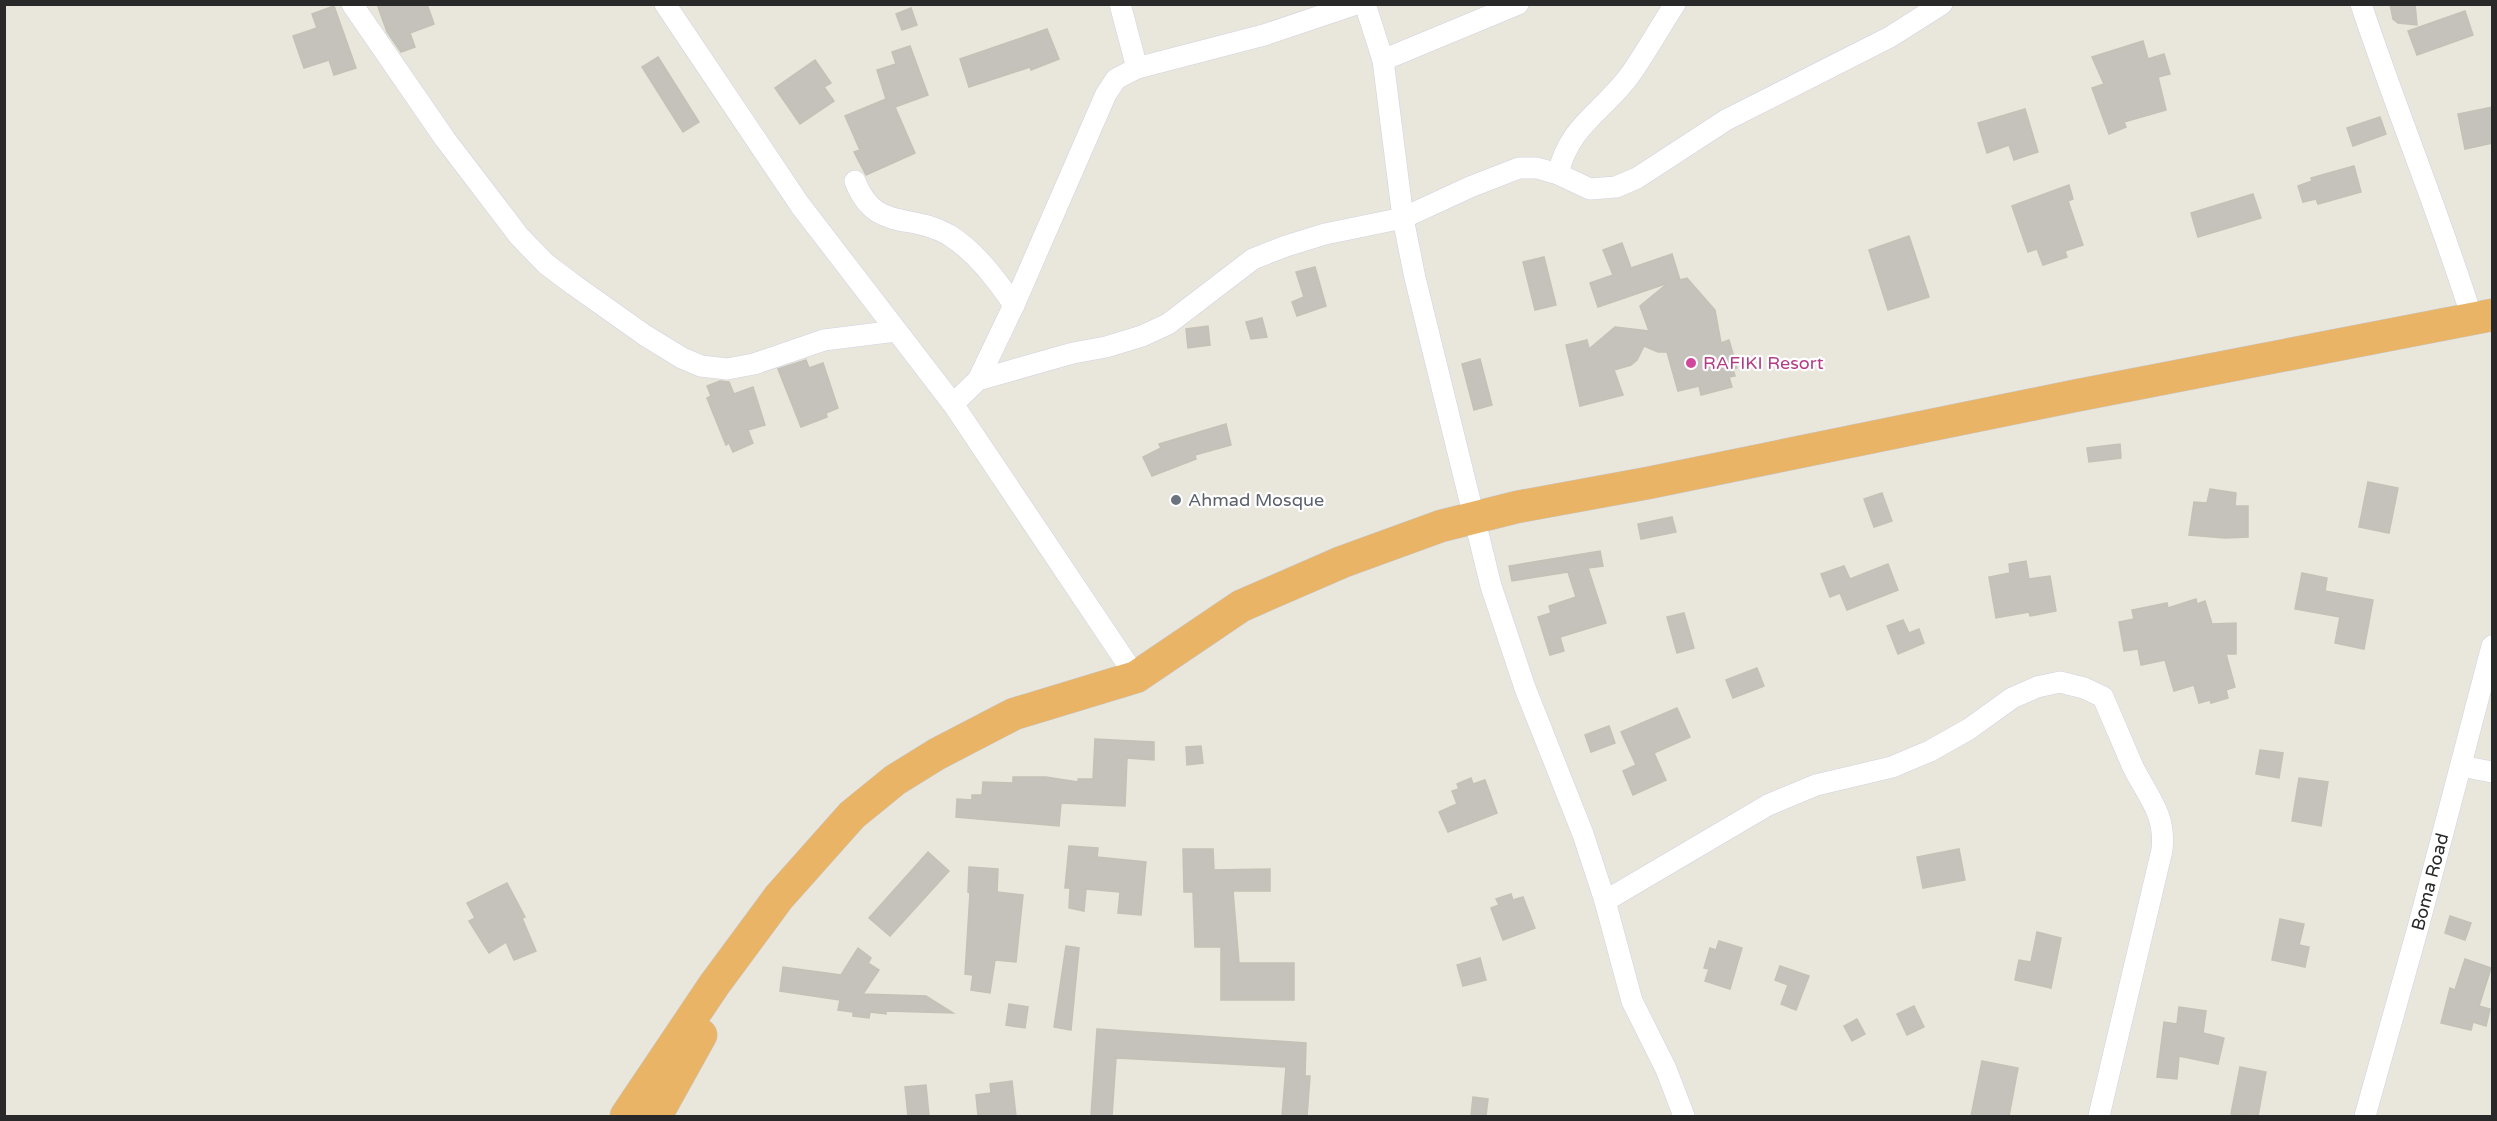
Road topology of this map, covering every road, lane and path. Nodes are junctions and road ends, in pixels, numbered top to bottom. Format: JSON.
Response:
{"nodes":[{"id":1,"x":352,"y":4,"type":"edge"},
{"id":2,"x":666,"y":4,"type":"edge"},
{"id":3,"x":1120,"y":4,"type":"edge"},
{"id":4,"x":1356,"y":4,"type":"edge"},
{"id":5,"x":1365,"y":4,"type":"edge"},
{"id":6,"x":1518,"y":4,"type":"edge"},
{"id":7,"x":1675,"y":4,"type":"edge"},
{"id":8,"x":1942,"y":4,"type":"edge"},
{"id":9,"x":2361,"y":4,"type":"edge"},
{"id":10,"x":1383,"y":60,"type":"junction"},
{"id":11,"x":1137,"y":68,"type":"junction"},
{"id":12,"x":1558,"y":174,"type":"junction"},
{"id":13,"x":855,"y":181,"type":"dead end"},
{"id":14,"x":1403,"y":218,"type":"junction"},
{"id":15,"x":1014,"y":305,"type":"junction"},
{"id":16,"x":2482,"y":316,"type":"edge"},
{"id":17,"x":896,"y":331,"type":"junction"},
{"id":18,"x":978,"y":380,"type":"junction"},
{"id":19,"x":953,"y":405,"type":"junction"},
{"id":20,"x":1474,"y":517,"type":"junction"},
{"id":21,"x":2493,"y":646,"type":"edge"},
{"id":22,"x":1136,"y":677,"type":"junction"},
{"id":23,"x":2461,"y":766,"type":"junction"},
{"id":24,"x":2493,"y":772,"type":"edge"},
{"id":25,"x":1605,"y":901,"type":"junction"},
{"id":26,"x":714,"y":985,"type":"junction"},
{"id":27,"x":626,"y":1116,"type":"edge"},
{"id":28,"x":656,"y":1116,"type":"edge"},
{"id":29,"x":1684,"y":1116,"type":"edge"},
{"id":30,"x":2099,"y":1116,"type":"edge"},
{"id":31,"x":2366,"y":1116,"type":"edge"}],
"edges":[{"from":1,"to":17,"type":"street"},
{"from":2,"to":17,"type":"street"},
{"from":3,"to":11,"type":"street"},
{"from":4,"to":11,"type":"street"},
{"from":5,"to":10,"type":"street"},
{"from":6,"to":10,"type":"street"},
{"from":7,"to":12,"type":"street"},
{"from":8,"to":12,"type":"street"},
{"from":9,"to":16,"type":"street"},
{"from":10,"to":14,"type":"street"},
{"from":11,"to":15,"type":"street"},
{"from":12,"to":14,"type":"street"},
{"from":13,"to":15,"type":"street"},
{"from":14,"to":18,"type":"street"},
{"from":14,"to":20,"type":"street"},
{"from":15,"to":18,"type":"street"},
{"from":16,"to":20,"type":"highway"},
{"from":17,"to":19,"type":"street"},
{"from":18,"to":19,"type":"street"},
{"from":19,"to":22,"type":"street"},
{"from":20,"to":22,"type":"highway"},
{"from":20,"to":25,"type":"street"},
{"from":21,"to":23,"type":"street","name":"Boma Road"},
{"from":22,"to":26,"type":"highway"},
{"from":23,"to":24,"type":"street"},
{"from":23,"to":31,"type":"street","name":"Boma Road"},
{"from":25,"to":29,"type":"street"},
{"from":25,"to":30,"type":"street"},
{"from":26,"to":27,"type":"highway"},
{"from":26,"to":28,"type":"highway"}]}
